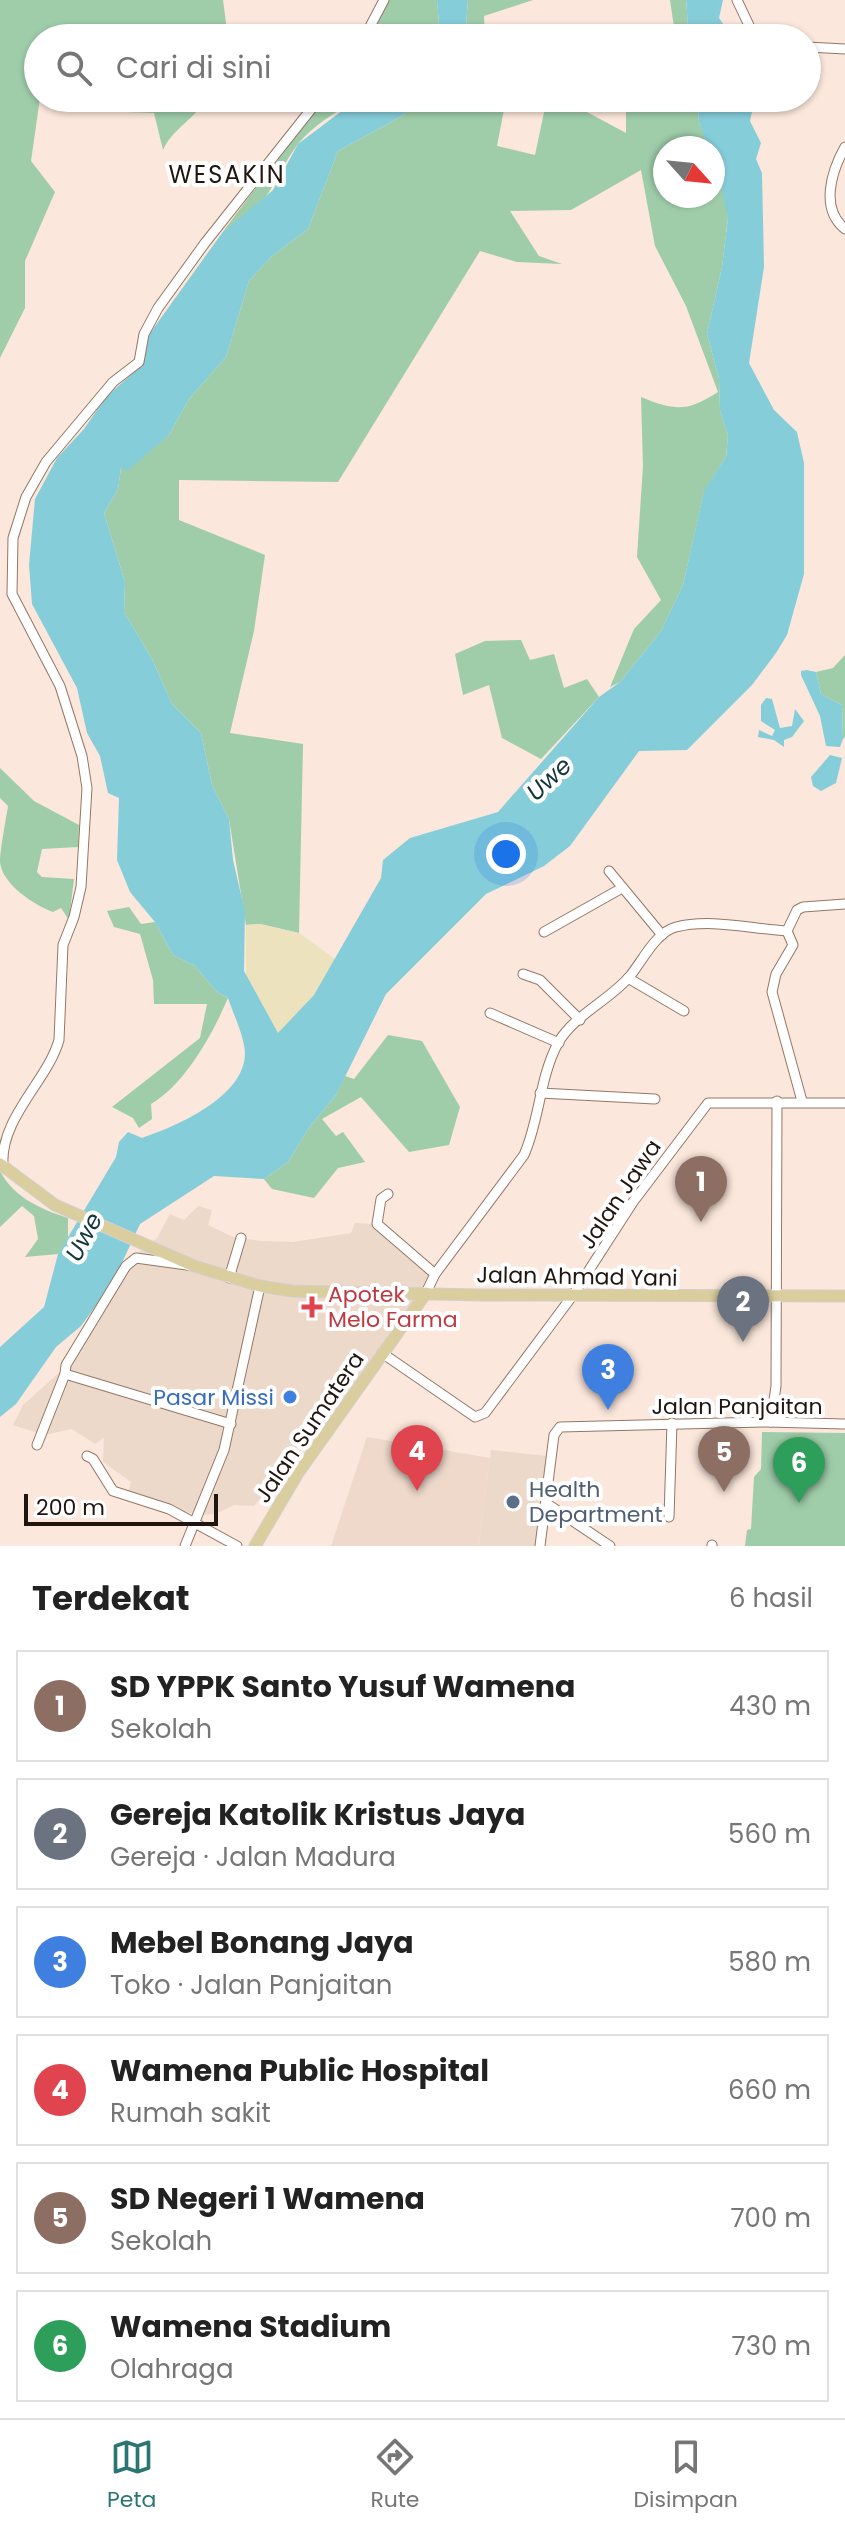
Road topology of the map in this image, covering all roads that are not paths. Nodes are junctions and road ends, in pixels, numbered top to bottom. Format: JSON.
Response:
{"nodes":[{"id":1,"x":384,"y":0,"type":"edge"},
{"id":2,"x":737,"y":0,"type":"edge"},
{"id":3,"x":371,"y":24,"type":"edge"},
{"id":4,"x":748,"y":24,"type":"edge"},
{"id":5,"x":821,"y":48,"type":"edge"},
{"id":6,"x":845,"y":49,"type":"edge"},
{"id":7,"x":309,"y":112,"type":"edge"},
{"id":8,"x":845,"y":147,"type":"edge"},
{"id":9,"x":845,"y":229,"type":"edge"},
{"id":10,"x":609,"y":871,"type":"dead end"},
{"id":11,"x":622,"y":888,"type":"junction"},
{"id":12,"x":845,"y":904,"type":"edge"},
{"id":13,"x":787,"y":931,"type":"junction"},
{"id":14,"x":544,"y":932,"type":"dead end"},
{"id":15,"x":662,"y":935,"type":"junction"},
{"id":16,"x":523,"y":974,"type":"dead end"},
{"id":17,"x":628,"y":978,"type":"junction"},
{"id":18,"x":684,"y":1011,"type":"dead end"},
{"id":19,"x":490,"y":1013,"type":"dead end"},
{"id":20,"x":580,"y":1020,"type":"junction"},
{"id":21,"x":559,"y":1043,"type":"junction"},
{"id":22,"x":540,"y":1093,"type":"junction"},
{"id":23,"x":655,"y":1099,"type":"dead end"},
{"id":24,"x":777,"y":1101,"type":"junction"},
{"id":25,"x":802,"y":1101,"type":"junction"},
{"id":26,"x":845,"y":1103,"type":"edge"},
{"id":27,"x":1,"y":1164,"type":"edge"},
{"id":28,"x":388,"y":1194,"type":"dead end"},
{"id":29,"x":241,"y":1238,"type":"dead end"},
{"id":30,"x":194,"y":1266,"type":"junction"},
{"id":31,"x":435,"y":1274,"type":"junction"},
{"id":32,"x":229,"y":1278,"type":"junction"},
{"id":33,"x":260,"y":1286,"type":"junction"},
{"id":34,"x":426,"y":1293,"type":"junction"},
{"id":35,"x":573,"y":1295,"type":"junction"},
{"id":36,"x":775,"y":1295,"type":"junction"},
{"id":37,"x":845,"y":1296,"type":"edge"},
{"id":38,"x":382,"y":1353,"type":"junction"},
{"id":39,"x":65,"y":1374,"type":"junction"},
{"id":40,"x":771,"y":1422,"type":"junction"},
{"id":41,"x":672,"y":1423,"type":"junction"},
{"id":42,"x":231,"y":1424,"type":"junction"},
{"id":43,"x":845,"y":1424,"type":"edge"},
{"id":44,"x":37,"y":1445,"type":"dead end"},
{"id":45,"x":87,"y":1456,"type":"dead end"},
{"id":46,"x":546,"y":1503,"type":"junction"},
{"id":47,"x":669,"y":1517,"type":"dead end"},
{"id":48,"x":196,"y":1523,"type":"junction"},
{"id":49,"x":185,"y":1546,"type":"edge"},
{"id":50,"x":237,"y":1546,"type":"edge"},
{"id":51,"x":255,"y":1546,"type":"edge"},
{"id":52,"x":540,"y":1546,"type":"edge"},
{"id":53,"x":610,"y":1546,"type":"edge"}],
"edges":[{"from":1,"to":3,"type":"street"},
{"from":2,"to":4,"type":"street"},
{"from":5,"to":6,"type":"street"},
{"from":7,"to":27,"type":"street"},
{"from":8,"to":9,"type":"street"},
{"from":10,"to":11,"type":"street"},
{"from":11,"to":14,"type":"street"},
{"from":11,"to":15,"type":"street"},
{"from":12,"to":13,"type":"street"},
{"from":13,"to":15,"type":"street"},
{"from":13,"to":25,"type":"street"},
{"from":15,"to":17,"type":"street"},
{"from":16,"to":20,"type":"street"},
{"from":17,"to":18,"type":"street"},
{"from":17,"to":20,"type":"street"},
{"from":19,"to":21,"type":"street"},
{"from":20,"to":21,"type":"street"},
{"from":21,"to":22,"type":"street"},
{"from":22,"to":23,"type":"street"},
{"from":22,"to":31,"type":"street"},
{"from":24,"to":25,"type":"street"},
{"from":24,"to":35,"type":"street","name":"Jalan Jawa"},
{"from":24,"to":36,"type":"street"},
{"from":25,"to":26,"type":"street"},
{"from":27,"to":30,"type":"main road","name":"Jalan Ahmad Yani"},
{"from":28,"to":31,"type":"street"},
{"from":29,"to":32,"type":"street"},
{"from":30,"to":32,"type":"main road","name":"Jalan Ahmad Yani"},
{"from":30,"to":39,"type":"street"},
{"from":31,"to":34,"type":"street"},
{"from":32,"to":33,"type":"main road","name":"Jalan Ahmad Yani"},
{"from":33,"to":34,"type":"main road","name":"Jalan Ahmad Yani"},
{"from":33,"to":42,"type":"street"},
{"from":34,"to":35,"type":"main road","name":"Jalan Ahmad Yani"},
{"from":34,"to":38,"type":"main road","name":"Jalan Sumatera"},
{"from":35,"to":36,"type":"main road","name":"Jalan Ahmad Yani"},
{"from":35,"to":38,"type":"street","name":"Jalan Jawa"},
{"from":36,"to":37,"type":"main road","name":"Jalan Ahmad Yani"},
{"from":36,"to":40,"type":"street"},
{"from":38,"to":51,"type":"main road","name":"Jalan Sumatera"},
{"from":39,"to":42,"type":"street"},
{"from":39,"to":44,"type":"street"},
{"from":40,"to":41,"type":"street","name":"Jalan Panjaitan"},
{"from":40,"to":43,"type":"street","name":"Jalan Panjaitan"},
{"from":41,"to":46,"type":"street","name":"Jalan Panjaitan"},
{"from":41,"to":47,"type":"street"},
{"from":42,"to":48,"type":"street"},
{"from":45,"to":48,"type":"street"},
{"from":46,"to":52,"type":"street","name":"Jalan Panjaitan"},
{"from":46,"to":53,"type":"street"},
{"from":48,"to":49,"type":"street"},
{"from":48,"to":50,"type":"street"}]}
